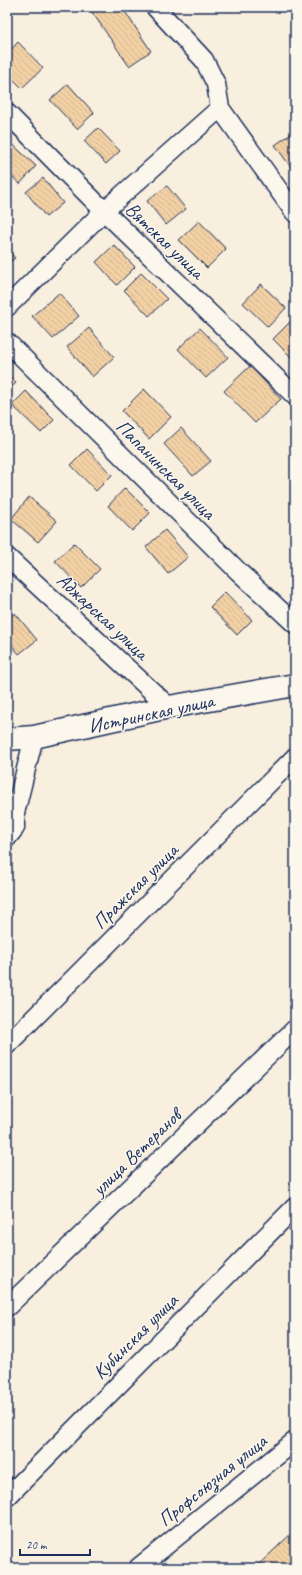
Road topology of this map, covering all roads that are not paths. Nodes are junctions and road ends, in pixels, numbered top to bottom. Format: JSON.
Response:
{"nodes":[{"id":1,"x":155,"y":7,"type":"edge"},
{"id":2,"x":220,"y":108,"type":"junction"},
{"id":3,"x":7,"y":113,"type":"edge"},
{"id":4,"x":104,"y":211,"type":"junction"},
{"id":5,"x":295,"y":213,"type":"edge"},
{"id":6,"x":7,"y":307,"type":"edge"},
{"id":7,"x":7,"y":342,"type":"edge"},
{"id":8,"x":295,"y":396,"type":"edge"},
{"id":9,"x":7,"y":557,"type":"edge"},
{"id":10,"x":295,"y":624,"type":"edge"},
{"id":11,"x":295,"y":685,"type":"edge"},
{"id":12,"x":169,"y":707,"type":"junction"},
{"id":13,"x":34,"y":737,"type":"junction"},
{"id":14,"x":7,"y":739,"type":"edge"},
{"id":15,"x":295,"y":757,"type":"edge"},
{"id":16,"x":7,"y":838,"type":"edge"},
{"id":17,"x":295,"y":1029,"type":"edge"},
{"id":18,"x":7,"y":1045,"type":"edge"},
{"id":19,"x":295,"y":1207,"type":"edge"},
{"id":20,"x":7,"y":1307,"type":"edge"},
{"id":21,"x":295,"y":1441,"type":"edge"},
{"id":22,"x":7,"y":1497,"type":"edge"},
{"id":23,"x":138,"y":1568,"type":"edge"}],
"edges":[{"from":1,"to":2,"type":"street"},
{"from":2,"to":4,"type":"street"},
{"from":2,"to":5,"type":"street"},
{"from":3,"to":4,"type":"street","name":"Вятская улица"},
{"from":4,"to":6,"type":"street"},
{"from":4,"to":8,"type":"street","name":"Вятская улица"},
{"from":7,"to":10,"type":"street","name":"Папанинская улица"},
{"from":9,"to":12,"type":"street","name":"Аджарская улица"},
{"from":11,"to":12,"type":"street","name":"Истринская улица"},
{"from":12,"to":13,"type":"street","name":"Истринская улица"},
{"from":13,"to":14,"type":"street","name":"Истринская улица"},
{"from":13,"to":16,"type":"street"},
{"from":15,"to":18,"type":"street","name":"Пражская улица"},
{"from":17,"to":20,"type":"street","name":"улица Ветеранов"},
{"from":19,"to":22,"type":"street","name":"Кубинская улица"},
{"from":21,"to":23,"type":"street","name":"Профсоюзная улица"}]}
